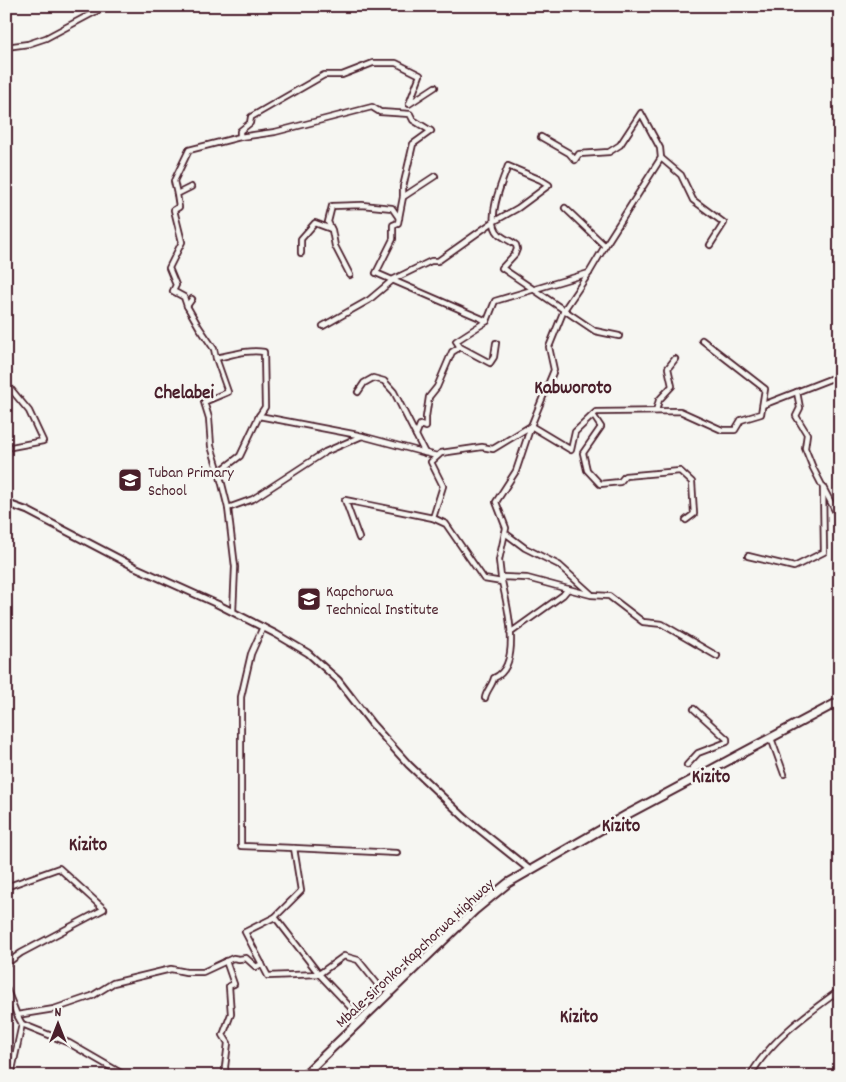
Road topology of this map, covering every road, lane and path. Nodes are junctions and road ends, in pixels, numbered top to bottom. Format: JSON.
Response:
{"nodes":[{"id":1,"x":106,"y":6,"type":"edge"},
{"id":2,"x":6,"y":47,"type":"edge"},
{"id":3,"x":435,"y":87,"type":"dead end"},
{"id":4,"x":240,"y":137,"type":"junction"},
{"id":5,"x":541,"y":137,"type":"dead end"},
{"id":6,"x":661,"y":158,"type":"junction"},
{"id":7,"x":435,"y":176,"type":"dead end"},
{"id":8,"x":192,"y":188,"type":"dead end"},
{"id":9,"x":177,"y":194,"type":"junction"},
{"id":10,"x":403,"y":196,"type":"junction"},
{"id":11,"x":565,"y":208,"type":"dead end"},
{"id":12,"x":399,"y":218,"type":"junction"},
{"id":13,"x":493,"y":222,"type":"junction"},
{"id":14,"x":331,"y":229,"type":"junction"},
{"id":15,"x":710,"y":245,"type":"dead end"},
{"id":16,"x":605,"y":246,"type":"junction"},
{"id":17,"x":302,"y":253,"type":"dead end"},
{"id":18,"x":589,"y":273,"type":"junction"},
{"id":19,"x":350,"y":275,"type":"dead end"},
{"id":20,"x":392,"y":280,"type":"junction"},
{"id":21,"x":532,"y":290,"type":"junction"},
{"id":22,"x":192,"y":299,"type":"dead end"},
{"id":23,"x":187,"y":306,"type":"junction"},
{"id":24,"x":564,"y":310,"type":"junction"},
{"id":25,"x":487,"y":321,"type":"junction"},
{"id":26,"x":323,"y":326,"type":"dead end"},
{"id":27,"x":619,"y":336,"type":"dead end"},
{"id":28,"x":702,"y":340,"type":"dead end"},
{"id":29,"x":496,"y":343,"type":"dead end"},
{"id":30,"x":460,"y":347,"type":"junction"},
{"id":31,"x":216,"y":358,"type":"junction"},
{"id":32,"x":675,"y":359,"type":"dead end"},
{"id":33,"x":840,"y":377,"type":"edge"},
{"id":34,"x":10,"y":388,"type":"dead end"},
{"id":35,"x":358,"y":392,"type":"dead end"},
{"id":36,"x":797,"y":392,"type":"junction"},
{"id":37,"x":763,"y":405,"type":"junction"},
{"id":38,"x":656,"y":411,"type":"junction"},
{"id":39,"x":593,"y":415,"type":"junction"},
{"id":40,"x":259,"y":416,"type":"junction"},
{"id":41,"x":531,"y":426,"type":"junction"},
{"id":42,"x":416,"y":434,"type":"junction"},
{"id":43,"x":362,"y":436,"type":"junction"},
{"id":44,"x":6,"y":448,"type":"edge"},
{"id":45,"x":425,"y":453,"type":"junction"},
{"id":46,"x":437,"y":456,"type":"junction"},
{"id":47,"x":219,"y":472,"type":"junction"},
{"id":48,"x":823,"y":488,"type":"junction"},
{"id":49,"x":6,"y":504,"type":"edge"},
{"id":50,"x":228,"y":508,"type":"junction"},
{"id":51,"x":433,"y":518,"type":"junction"},
{"id":52,"x":686,"y":520,"type":"dead end"},
{"id":53,"x":840,"y":520,"type":"edge"},
{"id":54,"x":504,"y":533,"type":"junction"},
{"id":55,"x":359,"y":538,"type":"dead end"},
{"id":56,"x":748,"y":556,"type":"dead end"},
{"id":57,"x":501,"y":580,"type":"junction"},
{"id":58,"x":568,"y":588,"type":"junction"},
{"id":59,"x":591,"y":595,"type":"junction"},
{"id":60,"x":233,"y":612,"type":"junction"},
{"id":61,"x":263,"y":627,"type":"junction"},
{"id":62,"x":510,"y":633,"type":"junction"},
{"id":63,"x":717,"y":656,"type":"dead end"},
{"id":64,"x":485,"y":698,"type":"dead end"},
{"id":65,"x":840,"y":701,"type":"edge"},
{"id":66,"x":694,"y":709,"type":"dead end"},
{"id":67,"x":771,"y":738,"type":"junction"},
{"id":68,"x":687,"y":765,"type":"dead end"},
{"id":69,"x":784,"y":774,"type":"dead end"},
{"id":70,"x":294,"y":848,"type":"junction"},
{"id":71,"x":397,"y":853,"type":"dead end"},
{"id":72,"x":530,"y":870,"type":"junction"},
{"id":73,"x":6,"y":887,"type":"edge"},
{"id":74,"x":275,"y":917,"type":"junction"},
{"id":75,"x":226,"y":961,"type":"junction"},
{"id":76,"x":6,"y":964,"type":"edge"},
{"id":77,"x":262,"y":964,"type":"junction"},
{"id":78,"x":319,"y":974,"type":"junction"},
{"id":79,"x":379,"y":986,"type":"dead end"},
{"id":80,"x":6,"y":988,"type":"edge"},
{"id":81,"x":840,"y":990,"type":"edge"},
{"id":82,"x":17,"y":1015,"type":"junction"},
{"id":83,"x":22,"y":1024,"type":"junction"},
{"id":84,"x":354,"y":1026,"type":"junction"},
{"id":85,"x":12,"y":1076,"type":"edge"},
{"id":86,"x":126,"y":1076,"type":"edge"},
{"id":87,"x":226,"y":1076,"type":"edge"},
{"id":88,"x":303,"y":1076,"type":"edge"},
{"id":89,"x":750,"y":1076,"type":"edge"}],
"edges":[{"from":1,"to":2,"type":"street"},
{"from":3,"to":4,"type":"street"},
{"from":4,"to":9,"type":"street"},
{"from":4,"to":10,"type":"street"},
{"from":5,"to":6,"type":"street"},
{"from":6,"to":15,"type":"street"},
{"from":6,"to":16,"type":"street"},
{"from":7,"to":10,"type":"street"},
{"from":8,"to":9,"type":"street"},
{"from":9,"to":23,"type":"street"},
{"from":10,"to":12,"type":"street"},
{"from":11,"to":16,"type":"street"},
{"from":12,"to":14,"type":"street"},
{"from":12,"to":20,"type":"street"},
{"from":13,"to":13,"type":"street"},
{"from":13,"to":20,"type":"street"},
{"from":13,"to":21,"type":"street"},
{"from":14,"to":17,"type":"street"},
{"from":14,"to":19,"type":"street"},
{"from":16,"to":18,"type":"street"},
{"from":18,"to":21,"type":"street"},
{"from":18,"to":24,"type":"street"},
{"from":20,"to":25,"type":"street"},
{"from":20,"to":26,"type":"street"},
{"from":21,"to":24,"type":"street"},
{"from":21,"to":25,"type":"street"},
{"from":22,"to":23,"type":"street"},
{"from":23,"to":31,"type":"street"},
{"from":24,"to":27,"type":"street"},
{"from":24,"to":41,"type":"street"},
{"from":25,"to":30,"type":"street"},
{"from":28,"to":37,"type":"street"},
{"from":29,"to":30,"type":"street"},
{"from":30,"to":42,"type":"street"},
{"from":31,"to":40,"type":"street"},
{"from":31,"to":47,"type":"street"},
{"from":32,"to":38,"type":"street"},
{"from":33,"to":36,"type":"street"},
{"from":34,"to":44,"type":"street"},
{"from":35,"to":42,"type":"street"},
{"from":36,"to":37,"type":"street"},
{"from":36,"to":48,"type":"street"},
{"from":37,"to":38,"type":"street"},
{"from":38,"to":39,"type":"street"},
{"from":39,"to":41,"type":"street"},
{"from":39,"to":52,"type":"street"},
{"from":40,"to":43,"type":"street"},
{"from":40,"to":47,"type":"street"},
{"from":41,"to":46,"type":"street"},
{"from":41,"to":54,"type":"street"},
{"from":42,"to":45,"type":"street"},
{"from":43,"to":45,"type":"street"},
{"from":43,"to":50,"type":"street"},
{"from":45,"to":46,"type":"street"},
{"from":46,"to":51,"type":"street"},
{"from":47,"to":50,"type":"street"},
{"from":48,"to":53,"type":"street"},
{"from":48,"to":56,"type":"street"},
{"from":49,"to":60,"type":"street"},
{"from":50,"to":60,"type":"street"},
{"from":51,"to":55,"type":"street"},
{"from":51,"to":57,"type":"street"},
{"from":54,"to":57,"type":"street"},
{"from":54,"to":59,"type":"street"},
{"from":57,"to":58,"type":"street"},
{"from":57,"to":62,"type":"street"},
{"from":58,"to":59,"type":"street"},
{"from":58,"to":62,"type":"street"},
{"from":59,"to":63,"type":"street"},
{"from":60,"to":61,"type":"street"},
{"from":61,"to":70,"type":"street"},
{"from":61,"to":72,"type":"street"},
{"from":62,"to":64,"type":"street"},
{"from":65,"to":67,"type":"main road","name":"Mbale-Sironko-Kapchorwa Highway"},
{"from":66,"to":68,"type":"street"},
{"from":67,"to":69,"type":"street"},
{"from":67,"to":72,"type":"main road","name":"Mbale-Sironko-Kapchorwa Highway"},
{"from":70,"to":71,"type":"street"},
{"from":70,"to":74,"type":"street"},
{"from":72,"to":84,"type":"main road","name":"Mbale-Sironko-Kapchorwa Highway"},
{"from":73,"to":76,"type":"street"},
{"from":74,"to":77,"type":"street"},
{"from":74,"to":78,"type":"street"},
{"from":75,"to":77,"type":"street"},
{"from":75,"to":82,"type":"street"},
{"from":75,"to":87,"type":"street"},
{"from":77,"to":78,"type":"street"},
{"from":78,"to":79,"type":"street"},
{"from":78,"to":84,"type":"street"},
{"from":80,"to":82,"type":"street"},
{"from":81,"to":89,"type":"street"},
{"from":82,"to":83,"type":"street"},
{"from":83,"to":85,"type":"street"},
{"from":83,"to":86,"type":"street"},
{"from":84,"to":88,"type":"main road","name":"Mbale-Sironko-Kapchorwa Highway"}]}
